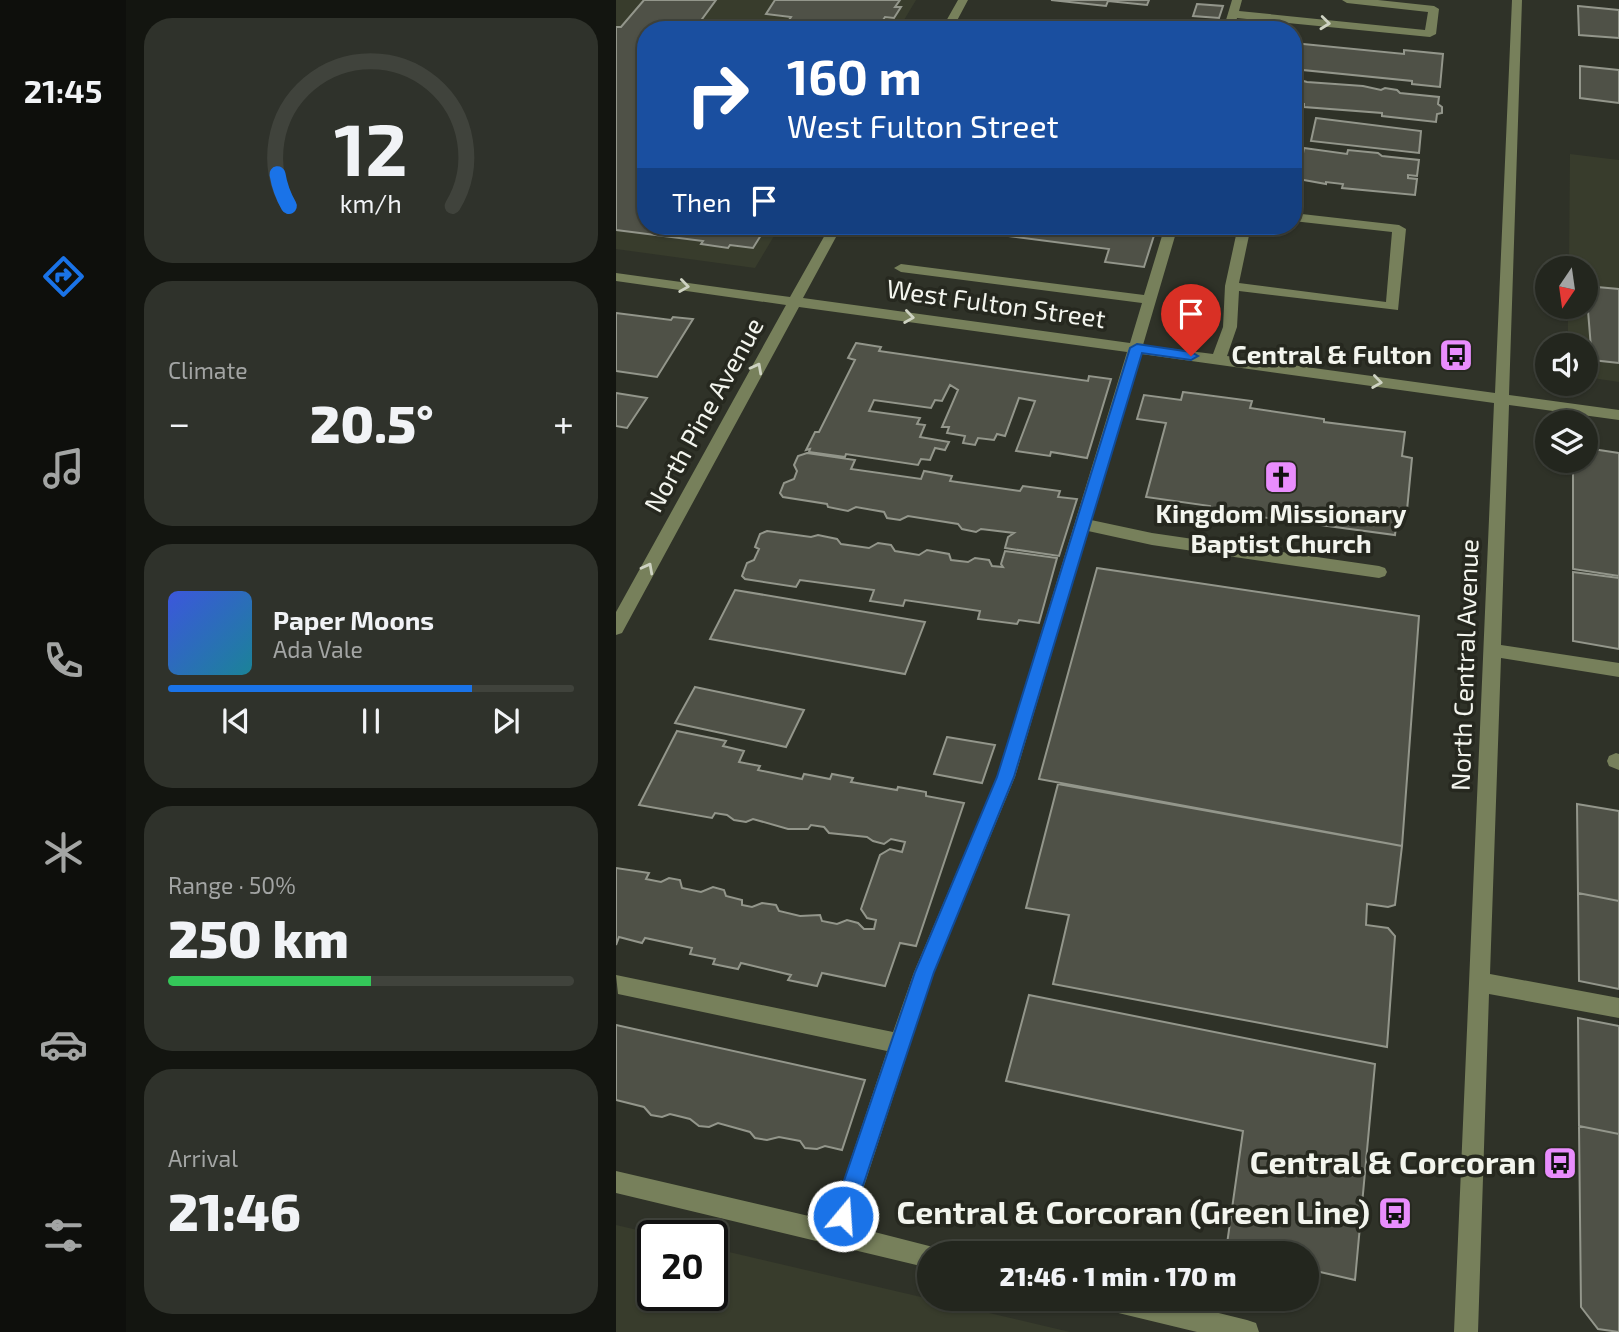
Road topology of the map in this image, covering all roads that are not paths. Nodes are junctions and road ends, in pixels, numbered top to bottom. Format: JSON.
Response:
{"nodes":[{"id":1,"x":963,"y":0,"type":"edge"},
{"id":2,"x":1237,"y":0,"type":"edge"},
{"id":3,"x":1347,"y":0,"type":"edge"},
{"id":4,"x":1517,"y":0,"type":"edge"},
{"id":5,"x":1233,"y":14,"type":"junction"},
{"id":6,"x":951,"y":21,"type":"edge"},
{"id":7,"x":1231,"y":21,"type":"edge"},
{"id":8,"x":1302,"y":21,"type":"edge"},
{"id":9,"x":1302,"y":21,"type":"edge"},
{"id":10,"x":1302,"y":218,"type":"edge"},
{"id":11,"x":831,"y":235,"type":"edge"},
{"id":12,"x":1169,"y":235,"type":"edge"},
{"id":13,"x":1242,"y":235,"type":"edge"},
{"id":14,"x":901,"y":268,"type":"dead end"},
{"id":15,"x":616,"y":276,"type":"edge"},
{"id":16,"x":1232,"y":286,"type":"junction"},
{"id":17,"x":1150,"y":300,"type":"junction"},
{"id":18,"x":794,"y":301,"type":"junction"},
{"id":19,"x":1137,"y":348,"type":"junction"},
{"id":20,"x":1219,"y":360,"type":"junction"},
{"id":21,"x":1502,"y":399,"type":"junction"},
{"id":22,"x":1619,"y":415,"type":"edge"},
{"id":23,"x":1083,"y":524,"type":"junction"},
{"id":24,"x":1378,"y":572,"type":"dead end"},
{"id":25,"x":616,"y":628,"type":"edge"},
{"id":26,"x":1492,"y":650,"type":"junction"},
{"id":27,"x":1619,"y":670,"type":"edge"},
{"id":28,"x":1480,"y":982,"type":"junction"},
{"id":29,"x":618,"y":984,"type":"dead end"},
{"id":30,"x":1619,"y":1008,"type":"edge"},
{"id":31,"x":901,"y":1044,"type":"junction"},
{"id":32,"x":616,"y":1182,"type":"edge"},
{"id":33,"x":836,"y":1234,"type":"junction"},
{"id":34,"x":917,"y":1253,"type":"edge"},
{"id":35,"x":1160,"y":1311,"type":"edge"},
{"id":36,"x":1247,"y":1332,"type":"edge"},
{"id":37,"x":1466,"y":1332,"type":"edge"}],
"edges":[{"from":1,"to":6,"type":"street"},
{"from":2,"to":5,"type":"street"},
{"from":9,"to":3,"type":"street","one_way":true},
{"from":4,"to":21,"type":"street","name":"North Central Avenue"},
{"from":5,"to":7,"type":"street"},
{"from":5,"to":8,"type":"street","one_way":true},
{"from":10,"to":16,"type":"street"},
{"from":11,"to":18,"type":"street","name":"North Pine Avenue"},
{"from":12,"to":17,"type":"street"},
{"from":13,"to":16,"type":"street"},
{"from":14,"to":17,"type":"street"},
{"from":15,"to":18,"type":"street","name":"West Fulton Street","one_way":true},
{"from":16,"to":20,"type":"street"},
{"from":17,"to":19,"type":"street"},
{"from":18,"to":19,"type":"street","name":"West Fulton Street","one_way":true},
{"from":25,"to":18,"type":"street","name":"North Pine Avenue","one_way":true},
{"from":19,"to":20,"type":"street","name":"West Fulton Street"},
{"from":19,"to":23,"type":"street"},
{"from":20,"to":21,"type":"street","name":"West Fulton Street","one_way":true},
{"from":21,"to":22,"type":"street","name":"West Fulton Street"},
{"from":21,"to":26,"type":"street","name":"North Central Avenue"},
{"from":23,"to":24,"type":"street"},
{"from":23,"to":31,"type":"street"},
{"from":26,"to":27,"type":"street"},
{"from":26,"to":28,"type":"street","name":"North Central Avenue"},
{"from":28,"to":30,"type":"street"},
{"from":28,"to":37,"type":"street","name":"North Central Avenue"},
{"from":29,"to":31,"type":"street"},
{"from":31,"to":33,"type":"street"},
{"from":32,"to":33,"type":"street"},
{"from":33,"to":34,"type":"street"},
{"from":35,"to":36,"type":"street"}]}
